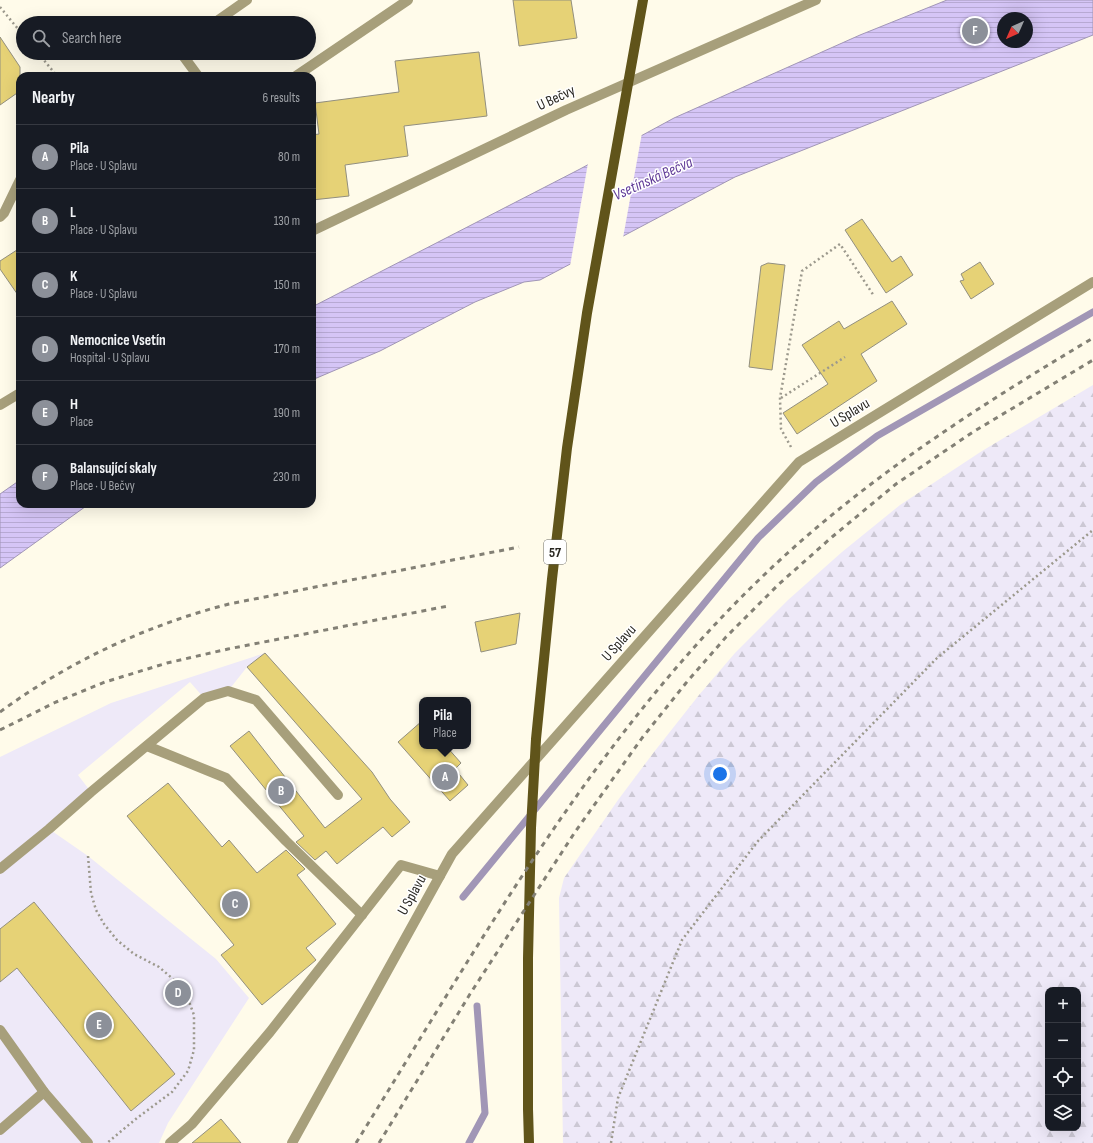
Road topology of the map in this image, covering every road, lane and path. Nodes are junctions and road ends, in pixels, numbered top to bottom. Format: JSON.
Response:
{"nodes":[{"id":1,"x":247,"y":0,"type":"edge"},
{"id":2,"x":408,"y":0,"type":"edge"},
{"id":3,"x":643,"y":0,"type":"edge"},
{"id":4,"x":816,"y":0,"type":"edge"},
{"id":5,"x":0,"y":7,"type":"edge"},
{"id":6,"x":224,"y":16,"type":"edge"},
{"id":7,"x":16,"y":26,"type":"edge"},
{"id":8,"x":44,"y":60,"type":"edge"},
{"id":9,"x":186,"y":60,"type":"edge"},
{"id":10,"x":54,"y":72,"type":"edge"},
{"id":11,"x":195,"y":72,"type":"edge"},
{"id":12,"x":302,"y":72,"type":"edge"},
{"id":13,"x":16,"y":188,"type":"edge"},
{"id":14,"x":0,"y":217,"type":"edge"},
{"id":15,"x":316,"y":229,"type":"edge"},
{"id":16,"x":1093,"y":282,"type":"edge"},
{"id":17,"x":874,"y":296,"type":"dead end"},
{"id":18,"x":845,"y":357,"type":"dead end"},
{"id":19,"x":16,"y":395,"type":"edge"},
{"id":20,"x":780,"y":398,"type":"junction"},
{"id":21,"x":0,"y":405,"type":"edge"},
{"id":22,"x":799,"y":462,"type":"junction"},
{"id":23,"x":1093,"y":530,"type":"edge"},
{"id":24,"x":148,"y":746,"type":"junction"},
{"id":25,"x":338,"y":795,"type":"dead end"},
{"id":26,"x":88,"y":856,"type":"dead end"},
{"id":27,"x":0,"y":869,"type":"edge"},
{"id":28,"x":440,"y":876,"type":"junction"},
{"id":29,"x":362,"y":915,"type":"junction"},
{"id":30,"x":0,"y":1030,"type":"edge"},
{"id":31,"x":44,"y":1092,"type":"junction"},
{"id":32,"x":0,"y":1130,"type":"edge"},
{"id":33,"x":88,"y":1143,"type":"edge"},
{"id":34,"x":107,"y":1143,"type":"edge"},
{"id":35,"x":170,"y":1143,"type":"edge"},
{"id":36,"x":292,"y":1143,"type":"edge"},
{"id":37,"x":529,"y":1143,"type":"edge"},
{"id":38,"x":610,"y":1143,"type":"edge"}],
"edges":[{"from":1,"to":6,"type":"street"},
{"from":2,"to":12,"type":"street"},
{"from":3,"to":37,"type":"main road","number":"57"},
{"from":4,"to":15,"type":"street","name":"U Bečvy"},
{"from":5,"to":7,"type":"path"},
{"from":8,"to":10,"type":"path"},
{"from":9,"to":11,"type":"street"},
{"from":13,"to":14,"type":"street"},
{"from":16,"to":22,"type":"street","name":"U Splavu"},
{"from":17,"to":20,"type":"path"},
{"from":18,"to":20,"type":"path"},
{"from":19,"to":21,"type":"street"},
{"from":20,"to":22,"type":"path"},
{"from":22,"to":28,"type":"street","name":"U Splavu"},
{"from":23,"to":38,"type":"path"},
{"from":24,"to":25,"type":"street"},
{"from":24,"to":27,"type":"street"},
{"from":24,"to":29,"type":"street"},
{"from":26,"to":34,"type":"path"},
{"from":28,"to":29,"type":"street"},
{"from":28,"to":36,"type":"street","name":"U Splavu"},
{"from":29,"to":35,"type":"street"},
{"from":30,"to":31,"type":"street"},
{"from":31,"to":32,"type":"street"},
{"from":31,"to":33,"type":"street"}]}
